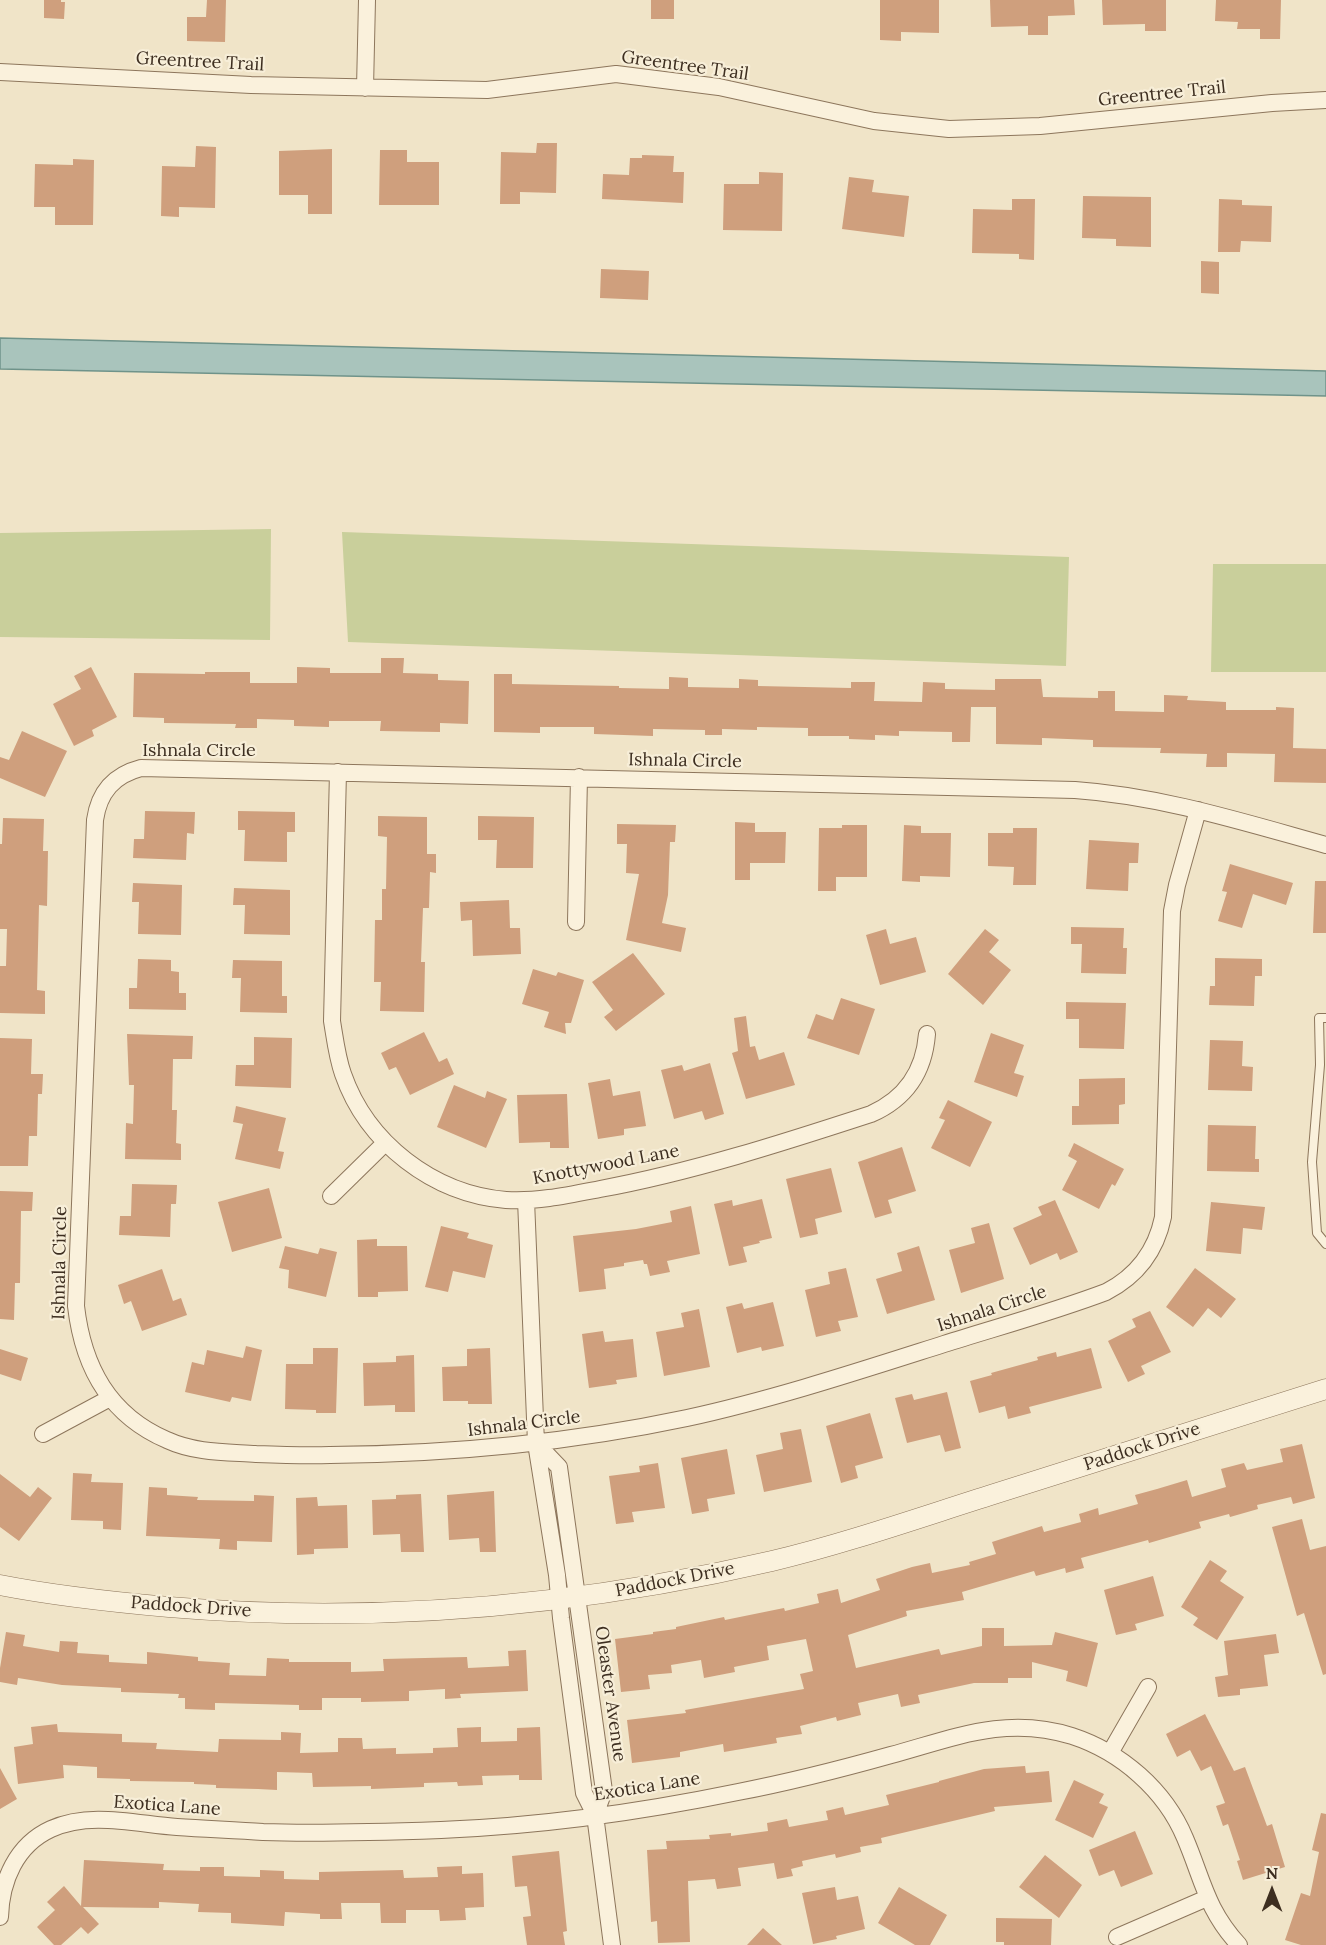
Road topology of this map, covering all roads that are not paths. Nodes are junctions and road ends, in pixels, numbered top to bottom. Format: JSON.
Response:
{"nodes":[{"id":1,"x":367,"y":0,"type":"edge"},
{"id":2,"x":0,"y":72,"type":"edge"},
{"id":3,"x":365,"y":88,"type":"junction"},
{"id":4,"x":1326,"y":100,"type":"edge"},
{"id":5,"x":338,"y":772,"type":"junction"},
{"id":6,"x":579,"y":777,"type":"junction"},
{"id":7,"x":1198,"y":810,"type":"junction"},
{"id":8,"x":1326,"y":845,"type":"edge"},
{"id":9,"x":576,"y":922,"type":"dead end"},
{"id":10,"x":1326,"y":1018,"type":"edge"},
{"id":11,"x":927,"y":1034,"type":"dead end"},
{"id":12,"x":1323,"y":1065,"type":"edge"},
{"id":13,"x":385,"y":1143,"type":"junction"},
{"id":14,"x":331,"y":1196,"type":"dead end"},
{"id":15,"x":526,"y":1200,"type":"junction"},
{"id":16,"x":1326,"y":1244,"type":"edge"},
{"id":17,"x":1325,"y":1394,"type":"edge"},
{"id":18,"x":110,"y":1398,"type":"junction"},
{"id":19,"x":43,"y":1434,"type":"dead end"},
{"id":20,"x":536,"y":1443,"type":"junction"},
{"id":21,"x":0,"y":1585,"type":"edge"},
{"id":22,"x":568,"y":1598,"type":"junction"},
{"id":23,"x":1148,"y":1687,"type":"dead end"},
{"id":24,"x":1110,"y":1753,"type":"junction"},
{"id":25,"x":596,"y":1815,"type":"junction"},
{"id":26,"x":1207,"y":1898,"type":"junction"},
{"id":27,"x":0,"y":1917,"type":"edge"},
{"id":28,"x":1117,"y":1937,"type":"dead end"},
{"id":29,"x":612,"y":1945,"type":"edge"},
{"id":30,"x":1239,"y":1945,"type":"edge"}],
"edges":[{"from":1,"to":3,"type":"street"},
{"from":2,"to":3,"type":"street","name":"Greentree Trail"},
{"from":3,"to":4,"type":"street","name":"Greentree Trail"},
{"from":5,"to":6,"type":"street","name":"Ishnala Circle"},
{"from":5,"to":13,"type":"street","name":"Knottywood Lane"},
{"from":5,"to":18,"type":"street","name":"Ishnala Circle"},
{"from":6,"to":7,"type":"street","name":"Ishnala Circle"},
{"from":6,"to":9,"type":"street"},
{"from":7,"to":8,"type":"street"},
{"from":7,"to":20,"type":"street","name":"Ishnala Circle"},
{"from":10,"to":12,"type":"lane"},
{"from":11,"to":15,"type":"street","name":"Knottywood Lane"},
{"from":12,"to":16,"type":"lane"},
{"from":13,"to":14,"type":"street"},
{"from":13,"to":15,"type":"street","name":"Knottywood Lane"},
{"from":15,"to":20,"type":"street"},
{"from":17,"to":22,"type":"street","name":"Paddock Drive"},
{"from":18,"to":19,"type":"street"},
{"from":18,"to":20,"type":"street","name":"Ishnala Circle"},
{"from":20,"to":22,"type":"street"},
{"from":21,"to":22,"type":"street","name":"Paddock Drive"},
{"from":22,"to":25,"type":"street"},
{"from":23,"to":24,"type":"street"},
{"from":24,"to":25,"type":"street","name":"Exotica Lane"},
{"from":24,"to":26,"type":"street","name":"Exotica Lane"},
{"from":25,"to":27,"type":"street","name":"Exotica Lane"},
{"from":25,"to":29,"type":"street"},
{"from":26,"to":28,"type":"street"},
{"from":26,"to":30,"type":"street","name":"Exotica Lane"}]}
